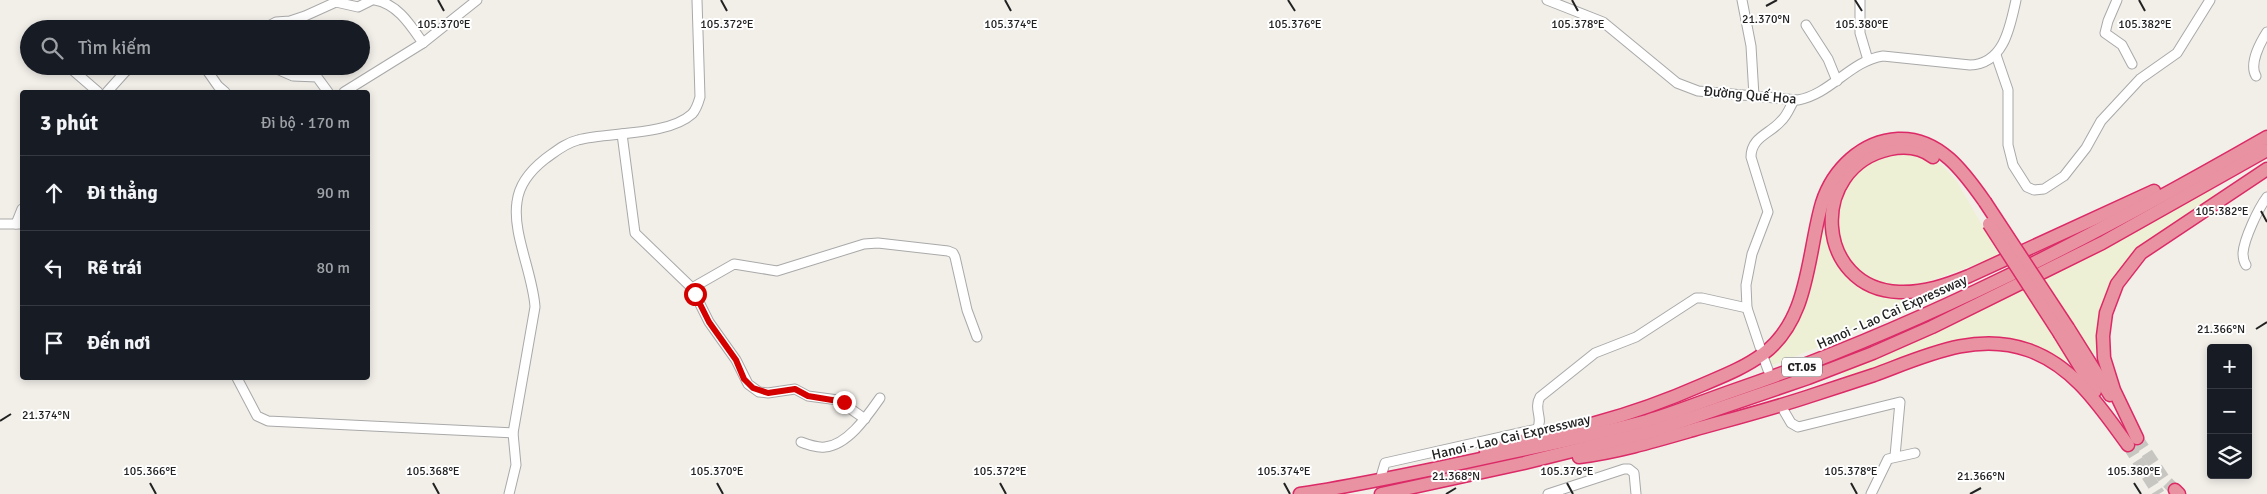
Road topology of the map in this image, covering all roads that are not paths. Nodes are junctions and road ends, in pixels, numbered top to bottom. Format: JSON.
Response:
{"nodes":[{"id":1,"x":373,"y":0,"type":"edge"},
{"id":2,"x":477,"y":0,"type":"edge"},
{"id":3,"x":697,"y":0,"type":"edge"},
{"id":4,"x":1547,"y":0,"type":"edge"},
{"id":5,"x":1742,"y":0,"type":"edge"},
{"id":6,"x":1860,"y":0,"type":"edge"},
{"id":7,"x":2016,"y":0,"type":"edge"},
{"id":8,"x":2117,"y":0,"type":"edge"},
{"id":9,"x":2210,"y":0,"type":"edge"},
{"id":10,"x":293,"y":20,"type":"edge"},
{"id":11,"x":1806,"y":25,"type":"dead end"},
{"id":12,"x":2267,"y":32,"type":"edge"},
{"id":13,"x":423,"y":43,"type":"junction"},
{"id":14,"x":1996,"y":55,"type":"junction"},
{"id":15,"x":1868,"y":60,"type":"junction"},
{"id":16,"x":2132,"y":64,"type":"dead end"},
{"id":17,"x":78,"y":75,"type":"edge"},
{"id":18,"x":122,"y":75,"type":"edge"},
{"id":19,"x":210,"y":75,"type":"edge"},
{"id":20,"x":291,"y":75,"type":"edge"},
{"id":21,"x":2256,"y":76,"type":"dead end"},
{"id":22,"x":1838,"y":81,"type":"junction"},
{"id":23,"x":96,"y":90,"type":"edge"},
{"id":24,"x":109,"y":90,"type":"edge"},
{"id":25,"x":223,"y":90,"type":"edge"},
{"id":26,"x":327,"y":90,"type":"edge"},
{"id":27,"x":347,"y":90,"type":"edge"},
{"id":28,"x":1754,"y":96,"type":"junction"},
{"id":29,"x":1794,"y":100,"type":"junction"},
{"id":30,"x":622,"y":134,"type":"junction"},
{"id":31,"x":2267,"y":137,"type":"edge"},
{"id":32,"x":2267,"y":150,"type":"edge"},
{"id":33,"x":2267,"y":169,"type":"edge"},
{"id":34,"x":2267,"y":198,"type":"edge"},
{"id":35,"x":1981,"y":205,"type":"junction"},
{"id":36,"x":0,"y":224,"type":"edge"},
{"id":37,"x":19,"y":224,"type":"edge"},
{"id":38,"x":2246,"y":265,"type":"dead end"},
{"id":39,"x":692,"y":288,"type":"junction"},
{"id":40,"x":1747,"y":308,"type":"junction"},
{"id":41,"x":977,"y":337,"type":"dead end"},
{"id":42,"x":1760,"y":347,"type":"dead end"},
{"id":43,"x":1764,"y":359,"type":"dead end"},
{"id":44,"x":1768,"y":370,"type":"dead end"},
{"id":45,"x":238,"y":380,"type":"edge"},
{"id":46,"x":880,"y":398,"type":"dead end"},
{"id":47,"x":1784,"y":411,"type":"dead end"},
{"id":48,"x":865,"y":419,"type":"junction"},
{"id":49,"x":512,"y":433,"type":"junction"},
{"id":50,"x":2132,"y":441,"type":"junction"},
{"id":51,"x":802,"y":442,"type":"dead end"},
{"id":52,"x":1915,"y":453,"type":"dead end"},
{"id":53,"x":1895,"y":456,"type":"junction"},
{"id":54,"x":1524,"y":463,"type":"junction"},
{"id":55,"x":1434,"y":469,"type":"junction"},
{"id":56,"x":1380,"y":480,"type":"dead end"},
{"id":57,"x":509,"y":494,"type":"edge"},
{"id":58,"x":1300,"y":494,"type":"edge"},
{"id":59,"x":1380,"y":494,"type":"edge"},
{"id":60,"x":1548,"y":494,"type":"edge"},
{"id":61,"x":1636,"y":494,"type":"edge"},
{"id":62,"x":1871,"y":494,"type":"edge"}],
"edges":[{"from":1,"to":10,"type":"street"},
{"from":1,"to":13,"type":"street"},
{"from":2,"to":13,"type":"street"},
{"from":3,"to":30,"type":"street"},
{"from":4,"to":28,"type":"street","name":"Đường Quế Hoa"},
{"from":5,"to":28,"type":"street"},
{"from":6,"to":15,"type":"street"},
{"from":7,"to":14,"type":"street"},
{"from":8,"to":16,"type":"street"},
{"from":9,"to":14,"type":"street"},
{"from":11,"to":22,"type":"street"},
{"from":12,"to":21,"type":"street"},
{"from":13,"to":27,"type":"street"},
{"from":14,"to":15,"type":"street","name":"Đường Quế Hoa"},
{"from":15,"to":22,"type":"street","name":"Đường Quế Hoa"},
{"from":17,"to":23,"type":"street"},
{"from":18,"to":24,"type":"street"},
{"from":19,"to":25,"type":"street"},
{"from":20,"to":26,"type":"street"},
{"from":22,"to":29,"type":"street","name":"Đường Quế Hoa"},
{"from":28,"to":29,"type":"street","name":"Đường Quế Hoa"},
{"from":29,"to":40,"type":"street"},
{"from":30,"to":39,"type":"street"},
{"from":30,"to":49,"type":"street"},
{"from":31,"to":35,"type":"highway"},
{"from":31,"to":55,"type":"highway","name":"Hanoi - Lao Cai Expressway","number":"CT.05"},
{"from":32,"to":54,"type":"highway","name":"Hanoi - Lao Cai Expressway","number":"CT.05"},
{"from":33,"to":50,"type":"highway"},
{"from":34,"to":38,"type":"street"},
{"from":35,"to":50,"type":"highway","bridge":true},
{"from":35,"to":55,"type":"highway"},
{"from":36,"to":37,"type":"street"},
{"from":39,"to":41,"type":"street"},
{"from":39,"to":48,"type":"street"},
{"from":40,"to":42,"type":"street"},
{"from":40,"to":56,"type":"street"},
{"from":43,"to":44,"type":"street"},
{"from":45,"to":49,"type":"street"},
{"from":46,"to":48,"type":"street"},
{"from":47,"to":53,"type":"street"},
{"from":48,"to":51,"type":"street"},
{"from":49,"to":57,"type":"street"},
{"from":50,"to":54,"type":"highway"},
{"from":52,"to":53,"type":"street"},
{"from":53,"to":62,"type":"street"},
{"from":54,"to":59,"type":"highway","name":"Hanoi - Lao Cai Expressway","number":"CT.05"},
{"from":55,"to":58,"type":"highway","name":"Hanoi - Lao Cai Expressway","number":"CT.05"},
{"from":60,"to":61,"type":"street"}]}
